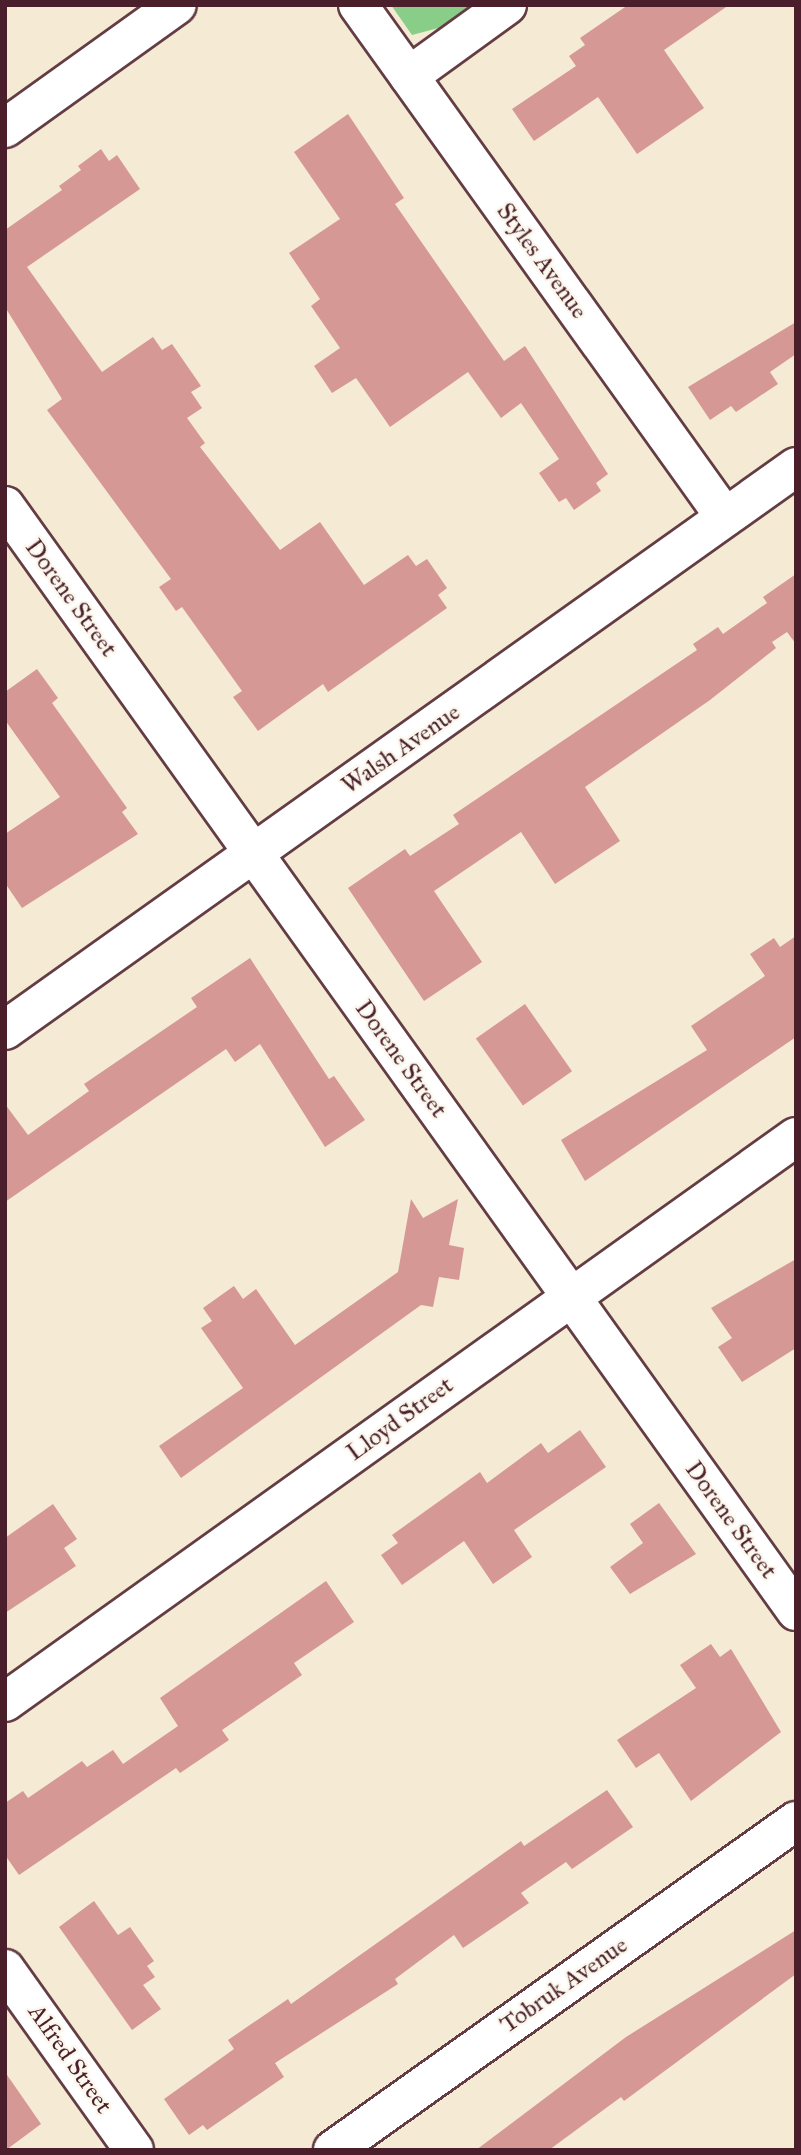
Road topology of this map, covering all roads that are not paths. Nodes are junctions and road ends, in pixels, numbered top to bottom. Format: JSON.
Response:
{"nodes":[{"id":1,"x":177,"y":5,"type":"edge"},
{"id":2,"x":358,"y":5,"type":"edge"},
{"id":3,"x":507,"y":5,"type":"edge"},
{"id":4,"x":409,"y":76,"type":"junction"},
{"id":5,"x":5,"y":128,"type":"edge"},
{"id":6,"x":796,"y":467,"type":"edge"},
{"id":7,"x":5,"y":506,"type":"edge"},
{"id":8,"x":725,"y":517,"type":"junction"},
{"id":9,"x":254,"y":853,"type":"junction"},
{"id":10,"x":5,"y":1030,"type":"edge"},
{"id":11,"x":796,"y":1137,"type":"edge"},
{"id":12,"x":571,"y":1297,"type":"junction"},
{"id":13,"x":796,"y":1611,"type":"edge"},
{"id":14,"x":5,"y":1702,"type":"edge"},
{"id":15,"x":796,"y":1821,"type":"edge"},
{"id":16,"x":5,"y":1969,"type":"edge"},
{"id":17,"x":134,"y":2150,"type":"edge"},
{"id":18,"x":333,"y":2150,"type":"edge"}],
"edges":[{"from":1,"to":5,"type":"street"},
{"from":2,"to":4,"type":"street","name":"Styles Avenue"},
{"from":3,"to":4,"type":"street"},
{"from":4,"to":8,"type":"street","name":"Styles Avenue"},
{"from":6,"to":8,"type":"street","name":"Walsh Avenue"},
{"from":7,"to":9,"type":"street","name":"Dorene Street"},
{"from":8,"to":9,"type":"street","name":"Walsh Avenue"},
{"from":9,"to":10,"type":"street","name":"Walsh Avenue"},
{"from":9,"to":12,"type":"street","name":"Dorene Street"},
{"from":11,"to":12,"type":"street","name":"Lloyd Street"},
{"from":12,"to":13,"type":"street","name":"Dorene Street"},
{"from":12,"to":14,"type":"street","name":"Lloyd Street"},
{"from":15,"to":18,"type":"street","name":"Tobruk Avenue"},
{"from":16,"to":17,"type":"street","name":"Alfred Street"}]}
